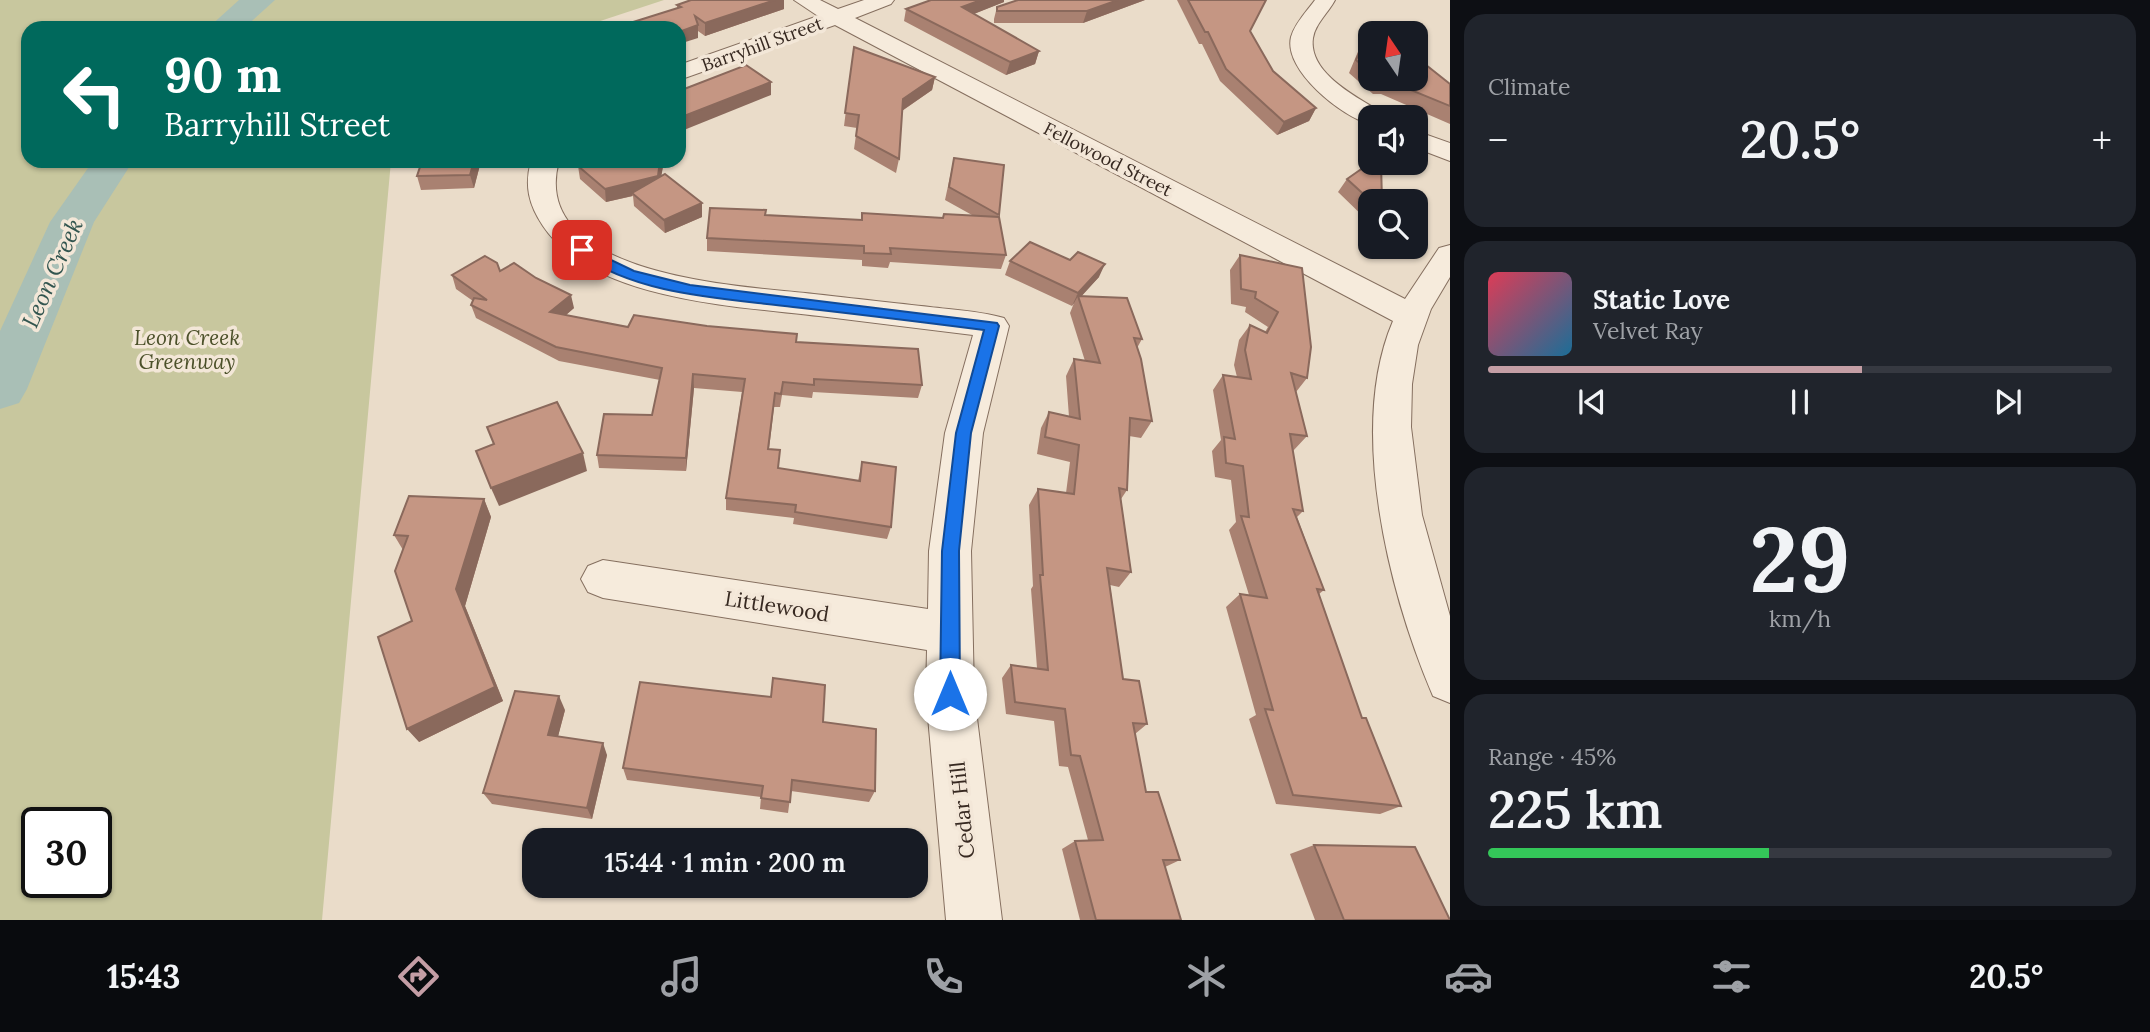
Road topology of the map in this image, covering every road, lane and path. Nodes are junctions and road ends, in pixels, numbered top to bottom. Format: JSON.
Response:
{"nodes":[{"id":1,"x":804,"y":0,"type":"edge"},
{"id":2,"x":884,"y":0,"type":"edge"},
{"id":3,"x":1325,"y":0,"type":"edge"},
{"id":4,"x":835,"y":18,"type":"junction"},
{"id":5,"x":686,"y":71,"type":"edge"},
{"id":6,"x":1358,"y":108,"type":"edge"},
{"id":7,"x":1428,"y":144,"type":"edge"},
{"id":8,"x":1450,"y":153,"type":"edge"},
{"id":9,"x":543,"y":168,"type":"edge"},
{"id":10,"x":1450,"y":256,"type":"edge"},
{"id":11,"x":1413,"y":317,"type":"junction"},
{"id":12,"x":603,"y":579,"type":"dead end"},
{"id":13,"x":950,"y":633,"type":"junction"},
{"id":14,"x":1450,"y":680,"type":"edge"},
{"id":15,"x":974,"y":920,"type":"edge"}],
"edges":[{"from":1,"to":4,"type":"street","name":"Fellowood Street"},
{"from":2,"to":4,"type":"street","name":"Barryhill Street"},
{"from":3,"to":6,"type":"street"},
{"from":4,"to":5,"type":"street","name":"Barryhill Street"},
{"from":4,"to":11,"type":"street","name":"Fellowood Street"},
{"from":7,"to":8,"type":"street"},
{"from":9,"to":13,"type":"street","name":"Cedar Hill"},
{"from":10,"to":11,"type":"street"},
{"from":11,"to":14,"type":"street"},
{"from":12,"to":13,"type":"street","name":"Littlewood"},
{"from":13,"to":15,"type":"street","name":"Cedar Hill"}]}
